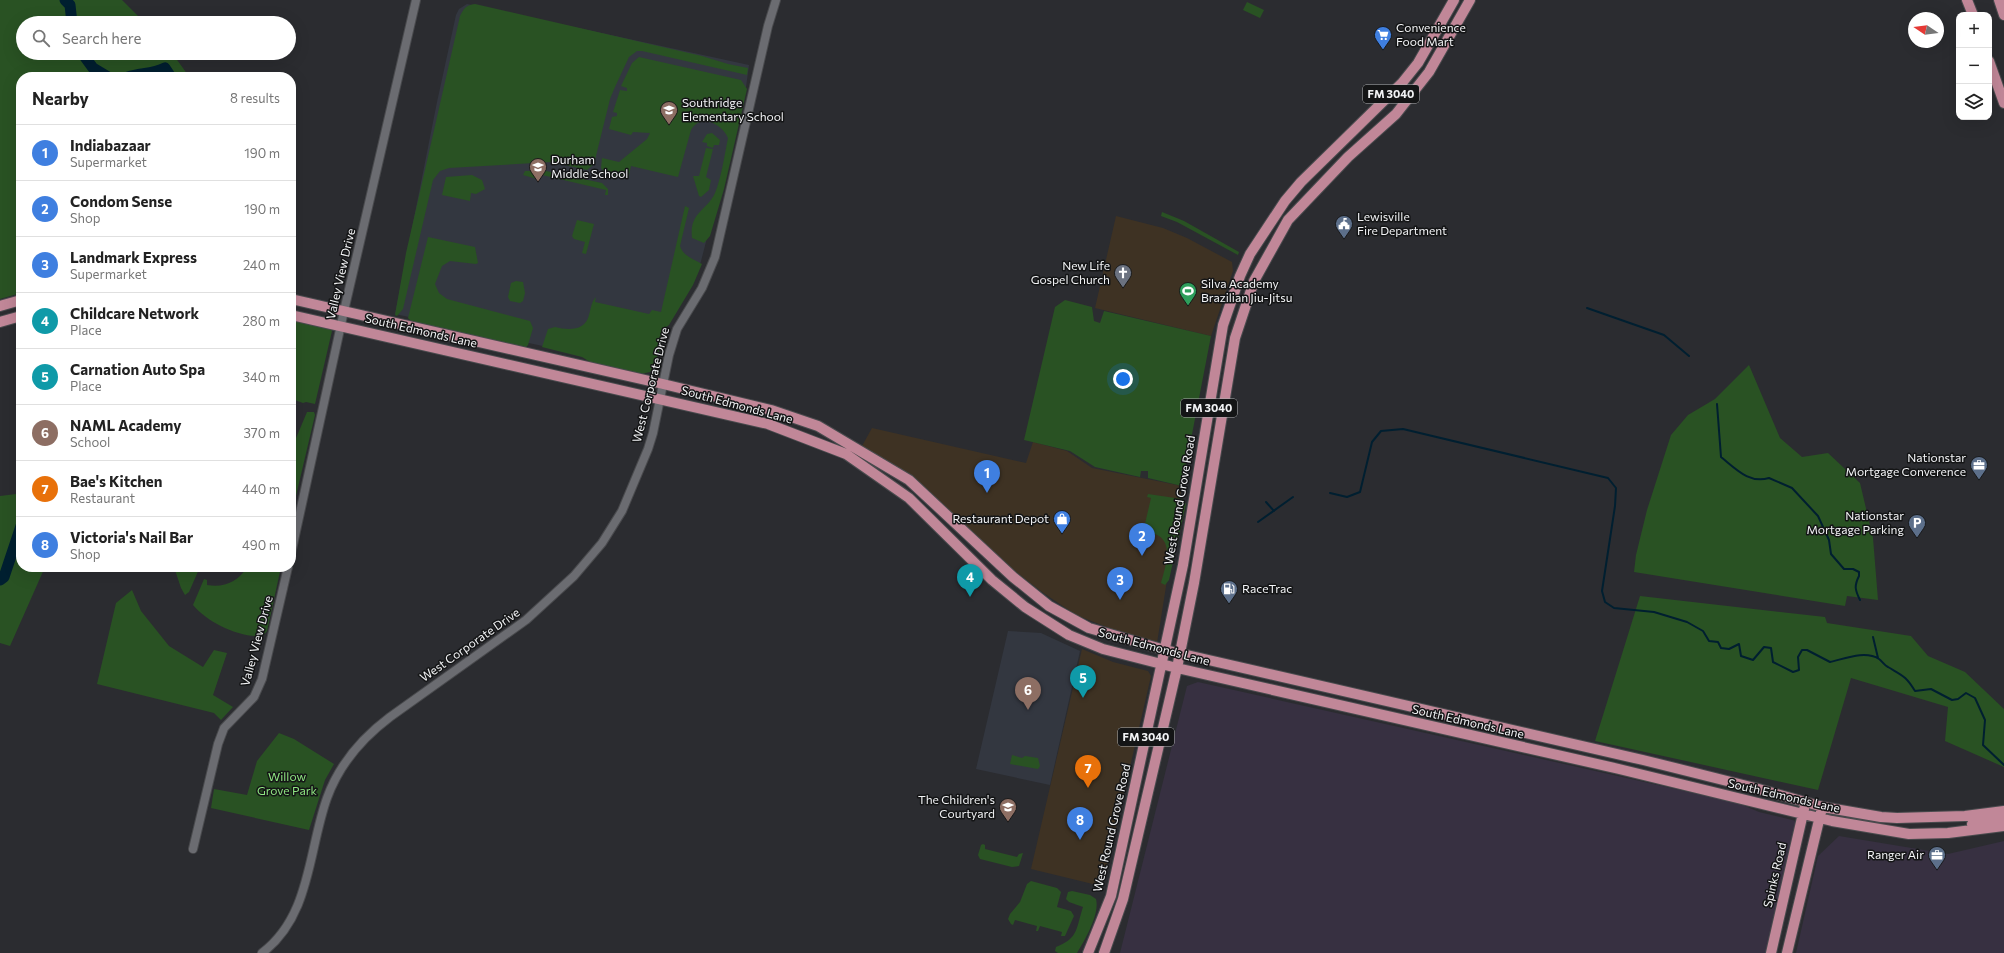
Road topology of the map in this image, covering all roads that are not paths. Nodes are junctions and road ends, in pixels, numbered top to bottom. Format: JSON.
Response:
{"nodes":[{"id":1,"x":416,"y":0,"type":"edge"},
{"id":2,"x":776,"y":0,"type":"edge"},
{"id":3,"x":1454,"y":0,"type":"edge"},
{"id":4,"x":1470,"y":0,"type":"edge"},
{"id":5,"x":1967,"y":0,"type":"edge"},
{"id":6,"x":1999,"y":0,"type":"edge"},
{"id":7,"x":1972,"y":12,"type":"edge"},
{"id":8,"x":2004,"y":15,"type":"edge"},
{"id":9,"x":1992,"y":69,"type":"edge"},
{"id":10,"x":2004,"y":103,"type":"edge"},
{"id":11,"x":296,"y":300,"type":"edge"},
{"id":12,"x":16,"y":301,"type":"edge"},
{"id":13,"x":0,"y":306,"type":"edge"},
{"id":14,"x":344,"y":311,"type":"junction"},
{"id":15,"x":296,"y":316,"type":"edge"},
{"id":16,"x":16,"y":317,"type":"edge"},
{"id":17,"x":0,"y":322,"type":"edge"},
{"id":18,"x":341,"y":326,"type":"junction"},
{"id":19,"x":534,"y":354,"type":"junction"},
{"id":20,"x":531,"y":369,"type":"junction"},
{"id":21,"x":662,"y":384,"type":"junction"},
{"id":22,"x":660,"y":399,"type":"junction"},
{"id":23,"x":963,"y":530,"type":"junction"},
{"id":24,"x":296,"y":531,"type":"edge"},
{"id":25,"x":952,"y":539,"type":"junction"},
{"id":26,"x":287,"y":572,"type":"edge"},
{"id":27,"x":1049,"y":606,"type":"junction"},
{"id":28,"x":1041,"y":617,"type":"junction"},
{"id":29,"x":1165,"y":650,"type":"junction"},
{"id":30,"x":1180,"y":653,"type":"junction"},
{"id":31,"x":1162,"y":665,"type":"junction"},
{"id":32,"x":1177,"y":668,"type":"junction"},
{"id":33,"x":1578,"y":745,"type":"junction"},
{"id":34,"x":1570,"y":759,"type":"junction"},
{"id":35,"x":1805,"y":803,"type":"junction"},
{"id":36,"x":1823,"y":807,"type":"junction"},
{"id":37,"x":2004,"y":811,"type":"edge"},
{"id":38,"x":1803,"y":814,"type":"junction"},
{"id":39,"x":1820,"y":818,"type":"junction"},
{"id":40,"x":2004,"y":826,"type":"edge"},
{"id":41,"x":1962,"y":831,"type":"junction"},
{"id":42,"x":193,"y":849,"type":"dead end"},
{"id":43,"x":262,"y":953,"type":"edge"},
{"id":44,"x":1088,"y":953,"type":"edge"},
{"id":45,"x":1104,"y":953,"type":"edge"},
{"id":46,"x":1771,"y":953,"type":"edge"},
{"id":47,"x":1787,"y":953,"type":"edge"}],
"edges":[{"from":1,"to":14,"type":"street","name":"Valley View Drive"},
{"from":2,"to":21,"type":"street","name":"West Corporate Drive"},
{"from":3,"to":29,"type":"main road","name":"West Round Grove Road","number":"FM 3040"},
{"from":4,"to":30,"type":"main road","number":"FM 3040"},
{"from":5,"to":7,"type":"main road"},
{"from":6,"to":8,"type":"main road"},
{"from":9,"to":10,"type":"main road"},
{"from":11,"to":14,"type":"main road","name":"South Edmonds Lane"},
{"from":12,"to":13,"type":"main road"},
{"from":14,"to":18,"type":"street","name":"Valley View Drive"},
{"from":14,"to":19,"type":"main road","name":"South Edmonds Lane"},
{"from":15,"to":18,"type":"main road","name":"South Edmonds Lane"},
{"from":16,"to":17,"type":"main road"},
{"from":18,"to":20,"type":"main road","name":"South Edmonds Lane"},
{"from":18,"to":24,"type":"street","name":"Valley View Drive"},
{"from":19,"to":20,"type":"main road"},
{"from":19,"to":21,"type":"main road","name":"South Edmonds Lane"},
{"from":20,"to":22,"type":"main road","name":"South Edmonds Lane"},
{"from":21,"to":22,"type":"street","name":"West Corporate Drive"},
{"from":21,"to":23,"type":"main road","name":"South Edmonds Lane"},
{"from":22,"to":25,"type":"main road","name":"South Edmonds Lane"},
{"from":22,"to":43,"type":"street","name":"West Corporate Drive"},
{"from":23,"to":25,"type":"main road"},
{"from":23,"to":27,"type":"main road","name":"South Edmonds Lane"},
{"from":25,"to":28,"type":"main road","name":"South Edmonds Lane"},
{"from":26,"to":42,"type":"street","name":"Valley View Drive"},
{"from":27,"to":28,"type":"main road"},
{"from":27,"to":29,"type":"main road","name":"South Edmonds Lane"},
{"from":28,"to":31,"type":"main road","name":"South Edmonds Lane"},
{"from":29,"to":30,"type":"main road","name":"South Edmonds Lane"},
{"from":29,"to":31,"type":"main road","name":"West Round Grove Road","number":"FM 3040"},
{"from":30,"to":32,"type":"main road","number":"FM 3040"},
{"from":30,"to":33,"type":"main road","name":"South Edmonds Lane"},
{"from":31,"to":32,"type":"main road","name":"South Edmonds Lane"},
{"from":31,"to":44,"type":"main road","name":"West Round Grove Road","number":"FM 3040"},
{"from":32,"to":34,"type":"main road","name":"South Edmonds Lane"},
{"from":32,"to":45,"type":"main road","number":"FM 3040"},
{"from":33,"to":34,"type":"main road"},
{"from":33,"to":35,"type":"main road","name":"South Edmonds Lane"},
{"from":34,"to":38,"type":"main road","name":"South Edmonds Lane"},
{"from":35,"to":36,"type":"main road","name":"South Edmonds Lane"},
{"from":35,"to":38,"type":"main road","name":"Spinks Road"},
{"from":36,"to":37,"type":"main road","name":"South Edmonds Lane"},
{"from":36,"to":39,"type":"main road"},
{"from":37,"to":41,"type":"main road"},
{"from":38,"to":39,"type":"main road","name":"South Edmonds Lane"},
{"from":38,"to":46,"type":"main road","name":"Spinks Road"},
{"from":39,"to":41,"type":"main road","name":"South Edmonds Lane"},
{"from":39,"to":47,"type":"main road"},
{"from":40,"to":41,"type":"main road","name":"South Edmonds Lane"}]}
